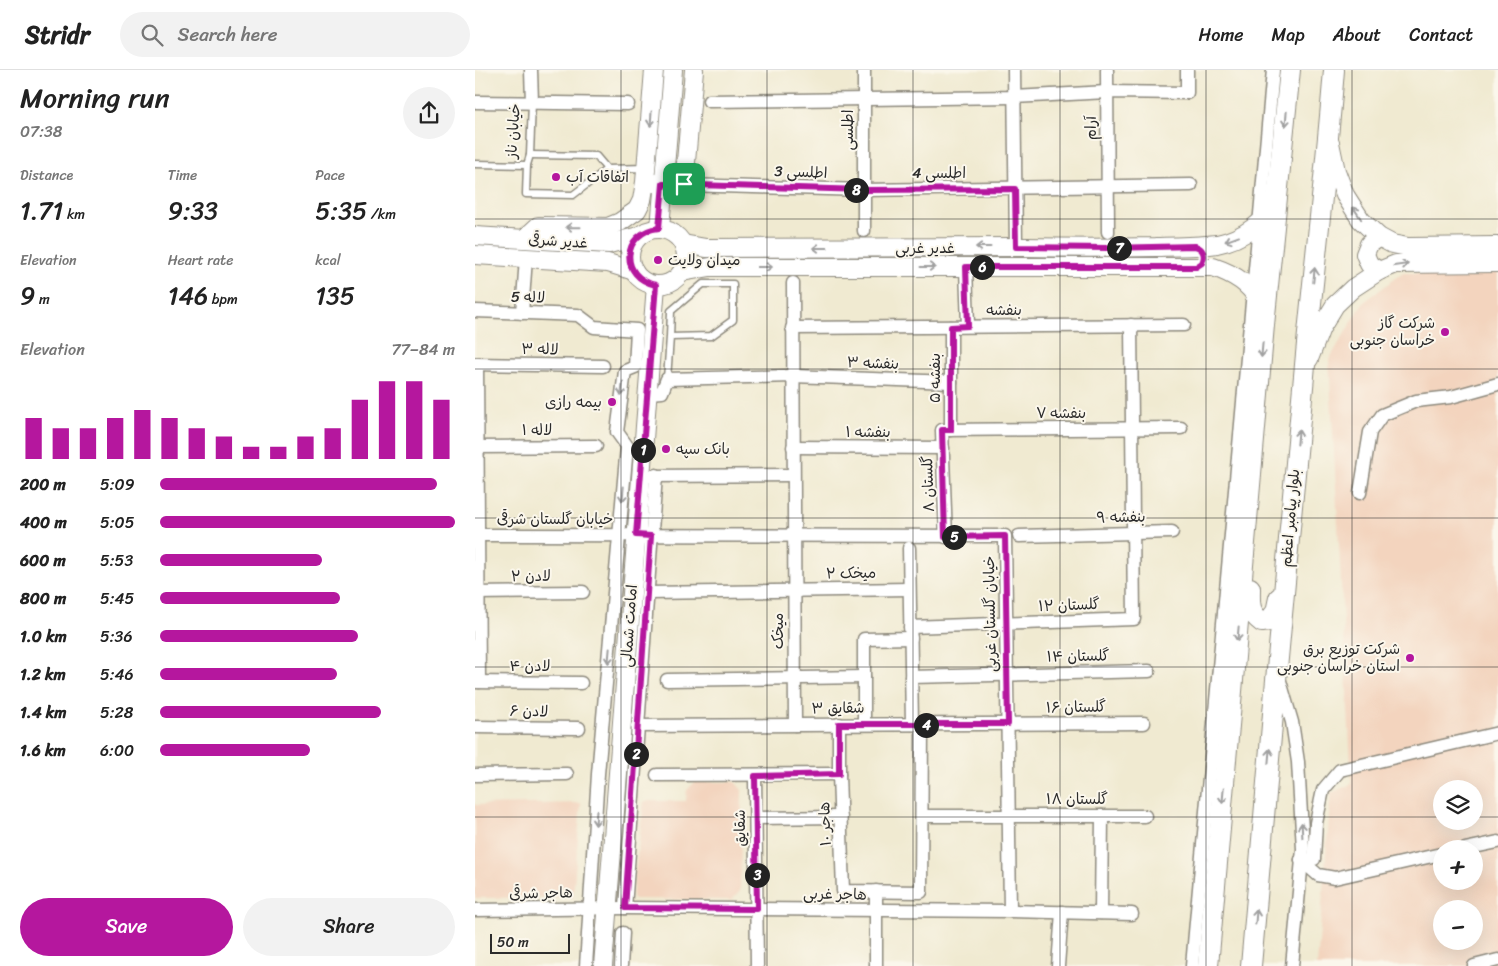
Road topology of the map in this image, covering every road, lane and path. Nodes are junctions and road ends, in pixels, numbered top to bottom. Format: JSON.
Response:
{"nodes":[{"id":1,"x":531,"y":70,"type":"edge"},
{"id":2,"x":654,"y":70,"type":"edge"},
{"id":3,"x":673,"y":70,"type":"edge"},
{"id":4,"x":694,"y":70,"type":"edge"},
{"id":5,"x":864,"y":70,"type":"edge"},
{"id":6,"x":1013,"y":70,"type":"edge"},
{"id":7,"x":1107,"y":70,"type":"edge"},
{"id":8,"x":1187,"y":70,"type":"edge"},
{"id":9,"x":1273,"y":70,"type":"edge"},
{"id":10,"x":1290,"y":70,"type":"edge"},
{"id":11,"x":1334,"y":70,"type":"edge"},
{"id":12,"x":1107,"y":92,"type":"junction"},
{"id":13,"x":1014,"y":97,"type":"junction"},
{"id":14,"x":864,"y":99,"type":"junction"},
{"id":15,"x":709,"y":101,"type":"dead end"},
{"id":16,"x":475,"y":102,"type":"edge"},
{"id":17,"x":531,"y":102,"type":"junction"},
{"id":18,"x":628,"y":104,"type":"dead end"},
{"id":19,"x":1329,"y":137,"type":"junction"},
{"id":20,"x":530,"y":155,"type":"junction"},
{"id":21,"x":475,"y":164,"type":"edge"},
{"id":22,"x":527,"y":165,"type":"junction"},
{"id":23,"x":607,"y":169,"type":"junction"},
{"id":24,"x":646,"y":175,"type":"junction"},
{"id":25,"x":1280,"y":177,"type":"junction"},
{"id":26,"x":663,"y":184,"type":"junction"},
{"id":27,"x":684,"y":184,"type":"junction"},
{"id":28,"x":1191,"y":185,"type":"dead end"},
{"id":29,"x":1107,"y":186,"type":"junction"},
{"id":30,"x":1015,"y":189,"type":"junction"},
{"id":31,"x":864,"y":190,"type":"junction"},
{"id":32,"x":1259,"y":222,"type":"junction"},
{"id":33,"x":659,"y":228,"type":"junction"},
{"id":34,"x":864,"y":231,"type":"dead end"},
{"id":35,"x":1108,"y":232,"type":"dead end"},
{"id":36,"x":475,"y":236,"type":"edge"},
{"id":37,"x":639,"y":236,"type":"junction"},
{"id":38,"x":1379,"y":237,"type":"junction"},
{"id":39,"x":524,"y":239,"type":"junction"},
{"id":40,"x":683,"y":244,"type":"junction"},
{"id":41,"x":1195,"y":246,"type":"junction"},
{"id":42,"x":1498,"y":246,"type":"edge"},
{"id":43,"x":1016,"y":247,"type":"junction"},
{"id":44,"x":475,"y":254,"type":"edge"},
{"id":45,"x":525,"y":258,"type":"junction"},
{"id":46,"x":1498,"y":263,"type":"edge"},
{"id":47,"x":966,"y":267,"type":"junction"},
{"id":48,"x":1196,"y":267,"type":"junction"},
{"id":49,"x":634,"y":271,"type":"junction"},
{"id":50,"x":1379,"y":271,"type":"junction"},
{"id":51,"x":682,"y":272,"type":"junction"},
{"id":52,"x":793,"y":283,"type":"dead end"},
{"id":53,"x":656,"y":285,"type":"junction"},
{"id":54,"x":1253,"y":294,"type":"junction"},
{"id":55,"x":476,"y":311,"type":"edge"},
{"id":56,"x":522,"y":313,"type":"junction"},
{"id":57,"x":1184,"y":325,"type":"dead end"},
{"id":58,"x":1265,"y":325,"type":"junction"},
{"id":59,"x":968,"y":326,"type":"junction"},
{"id":60,"x":1131,"y":326,"type":"junction"},
{"id":61,"x":951,"y":327,"type":"junction"},
{"id":62,"x":792,"y":328,"type":"junction"},
{"id":63,"x":670,"y":338,"type":"junction"},
{"id":64,"x":476,"y":364,"type":"edge"},
{"id":65,"x":603,"y":366,"type":"dead end"},
{"id":66,"x":1304,"y":373,"type":"junction"},
{"id":67,"x":793,"y":376,"type":"junction"},
{"id":68,"x":667,"y":379,"type":"junction"},
{"id":69,"x":951,"y":382,"type":"junction"},
{"id":70,"x":1498,"y":384,"type":"edge"},
{"id":71,"x":648,"y":393,"type":"junction"},
{"id":72,"x":1132,"y":428,"type":"junction"},
{"id":73,"x":1181,"y":428,"type":"dead end"},
{"id":74,"x":947,"y":430,"type":"junction"},
{"id":75,"x":476,"y":446,"type":"edge"},
{"id":76,"x":596,"y":446,"type":"dead end"},
{"id":77,"x":635,"y":446,"type":"junction"},
{"id":78,"x":793,"y":447,"type":"junction"},
{"id":79,"x":943,"y":448,"type":"junction"},
{"id":80,"x":793,"y":475,"type":"junction"},
{"id":81,"x":649,"y":476,"type":"junction"},
{"id":82,"x":1360,"y":493,"type":"dead end"},
{"id":83,"x":1249,"y":508,"type":"junction"},
{"id":84,"x":1172,"y":532,"type":"dead end"},
{"id":85,"x":1133,"y":533,"type":"junction"},
{"id":86,"x":477,"y":535,"type":"edge"},
{"id":87,"x":636,"y":535,"type":"junction"},
{"id":88,"x":794,"y":536,"type":"junction"},
{"id":89,"x":1019,"y":536,"type":"dead end"},
{"id":90,"x":945,"y":537,"type":"junction"},
{"id":91,"x":909,"y":548,"type":"dead end"},
{"id":92,"x":1285,"y":571,"type":"junction"},
{"id":93,"x":909,"y":589,"type":"junction"},
{"id":94,"x":794,"y":590,"type":"junction"},
{"id":95,"x":583,"y":592,"type":"dead end"},
{"id":96,"x":477,"y":593,"type":"edge"},
{"id":97,"x":648,"y":593,"type":"junction"},
{"id":98,"x":1007,"y":624,"type":"junction"},
{"id":99,"x":910,"y":632,"type":"junction"},
{"id":100,"x":1149,"y":671,"type":"dead end"},
{"id":101,"x":1277,"y":671,"type":"junction"},
{"id":102,"x":1007,"y":674,"type":"junction"},
{"id":103,"x":864,"y":677,"type":"junction"},
{"id":104,"x":911,"y":677,"type":"junction"},
{"id":105,"x":795,"y":678,"type":"junction"},
{"id":106,"x":667,"y":680,"type":"dead end"},
{"id":107,"x":477,"y":682,"type":"edge"},
{"id":108,"x":581,"y":683,"type":"dead end"},
{"id":109,"x":1144,"y":722,"type":"dead end"},
{"id":110,"x":839,"y":724,"type":"junction"},
{"id":111,"x":864,"y":724,"type":"junction"},
{"id":112,"x":917,"y":724,"type":"junction"},
{"id":113,"x":1008,"y":724,"type":"junction"},
{"id":114,"x":795,"y":725,"type":"junction"},
{"id":115,"x":637,"y":726,"type":"junction"},
{"id":116,"x":477,"y":727,"type":"edge"},
{"id":117,"x":579,"y":728,"type":"dead end"},
{"id":118,"x":1498,"y":732,"type":"edge"},
{"id":119,"x":567,"y":774,"type":"dead end"},
{"id":120,"x":839,"y":774,"type":"junction"},
{"id":121,"x":475,"y":775,"type":"edge"},
{"id":122,"x":657,"y":775,"type":"dead end"},
{"id":123,"x":755,"y":776,"type":"junction"},
{"id":124,"x":1009,"y":815,"type":"junction"},
{"id":125,"x":922,"y":816,"type":"junction"},
{"id":126,"x":1102,"y":816,"type":"junction"},
{"id":127,"x":1145,"y":816,"type":"dead end"},
{"id":128,"x":841,"y":817,"type":"junction"},
{"id":129,"x":756,"y":818,"type":"junction"},
{"id":130,"x":1498,"y":842,"type":"edge"},
{"id":131,"x":1483,"y":845,"type":"edge"},
{"id":132,"x":1433,"y":856,"type":"edge"},
{"id":133,"x":1301,"y":860,"type":"junction"},
{"id":134,"x":877,"y":891,"type":"junction"},
{"id":135,"x":599,"y":908,"type":"junction"},
{"id":136,"x":625,"y":908,"type":"junction"},
{"id":137,"x":757,"y":909,"type":"junction"},
{"id":138,"x":475,"y":910,"type":"edge"},
{"id":139,"x":876,"y":911,"type":"junction"},
{"id":140,"x":1010,"y":911,"type":"junction"},
{"id":141,"x":1062,"y":912,"type":"junction"},
{"id":142,"x":1101,"y":913,"type":"junction"},
{"id":143,"x":1132,"y":914,"type":"dead end"},
{"id":144,"x":623,"y":933,"type":"dead end"},
{"id":145,"x":1498,"y":960,"type":"edge"},
{"id":146,"x":586,"y":966,"type":"edge"},
{"id":147,"x":603,"y":966,"type":"edge"},
{"id":148,"x":621,"y":966,"type":"edge"},
{"id":149,"x":757,"y":966,"type":"edge"},
{"id":150,"x":876,"y":966,"type":"edge"},
{"id":151,"x":1057,"y":966,"type":"edge"},
{"id":152,"x":1192,"y":966,"type":"edge"},
{"id":153,"x":1208,"y":966,"type":"edge"},
{"id":154,"x":1251,"y":966,"type":"edge"},
{"id":155,"x":1292,"y":966,"type":"edge"},
{"id":156,"x":1475,"y":966,"type":"edge"}],
"edges":[{"from":1,"to":17,"type":"street","name":"خیابان ناز"},
{"from":2,"to":24,"type":"main road","one_way":true},
{"from":3,"to":26,"type":"main road"},
{"from":4,"to":27,"type":"main road"},
{"from":5,"to":14,"type":"street","name":"اطلسی"},
{"from":6,"to":13,"type":"street"},
{"from":7,"to":12,"type":"street","name":"آرام"},
{"from":8,"to":12,"type":"street"},
{"from":9,"to":32,"type":"street"},
{"from":10,"to":25,"type":"main road","one_way":true},
{"from":11,"to":19,"type":"main road","name":"بلوار پیامبر اعظم"},
{"from":12,"to":13,"type":"street"},
{"from":12,"to":29,"type":"street","name":"آرام"},
{"from":13,"to":14,"type":"street"},
{"from":13,"to":30,"type":"street"},
{"from":14,"to":15,"type":"street"},
{"from":14,"to":31,"type":"street","name":"اطلسی"},
{"from":16,"to":17,"type":"street"},
{"from":17,"to":18,"type":"street"},
{"from":17,"to":20,"type":"lane","name":"خیابان ناز"},
{"from":38,"to":19,"type":"main road","one_way":true},
{"from":66,"to":19,"type":"main road","name":"بلوار پیامبر اعظم","one_way":true},
{"from":20,"to":22,"type":"lane","name":"خیابان ناز"},
{"from":20,"to":23,"type":"lane"},
{"from":21,"to":22,"type":"lane"},
{"from":22,"to":23,"type":"lane","name":"خیابان ناز"},
{"from":23,"to":24,"type":"lane"},
{"from":24,"to":26,"type":"main road"},
{"from":24,"to":39,"type":"main road","one_way":true},
{"from":25,"to":32,"type":"main road","name":"غدیر غربی"},
{"from":25,"to":58,"type":"main road"},
{"from":26,"to":27,"type":"main road"},
{"from":26,"to":33,"type":"main road"},
{"from":27,"to":31,"type":"street","name":"اطلسی 3"},
{"from":28,"to":29,"type":"street","name":"اطلسی 4"},
{"from":29,"to":30,"type":"street","name":"اطلسی 4"},
{"from":29,"to":35,"type":"street","name":"آرام"},
{"from":30,"to":31,"type":"street","name":"اطلسی 4"},
{"from":30,"to":43,"type":"street"},
{"from":31,"to":34,"type":"street","name":"اطلسی"},
{"from":32,"to":41,"type":"main road","name":"غدیر غربی","one_way":true},
{"from":32,"to":54,"type":"street"},
{"from":33,"to":37,"type":"main road"},
{"from":33,"to":40,"type":"main road"},
{"from":36,"to":39,"type":"main road","name":"غدیر شرقی"},
{"from":37,"to":39,"type":"main road","name":"غدیر شرقی"},
{"from":37,"to":49,"type":"main road"},
{"from":38,"to":42,"type":"main road"},
{"from":38,"to":50,"type":"main road"},
{"from":43,"to":40,"type":"main road","name":"غدیر غربی","one_way":true},
{"from":40,"to":51,"type":"main road"},
{"from":41,"to":43,"type":"main road","name":"غدیر غربی"},
{"from":41,"to":48,"type":"main road"},
{"from":44,"to":45,"type":"main road","name":"غدیر شرقی"},
{"from":45,"to":49,"type":"main road","name":"غدیر شرقی"},
{"from":45,"to":56,"type":"street"},
{"from":50,"to":46,"type":"main road","one_way":true},
{"from":47,"to":48,"type":"main road","name":"غدیر غربی"},
{"from":51,"to":47,"type":"main road","name":"غدیر غربی","one_way":true},
{"from":47,"to":59,"type":"street"},
{"from":48,"to":54,"type":"main road","name":"غدیر غربی"},
{"from":49,"to":53,"type":"main road"},
{"from":50,"to":66,"type":"main road"},
{"from":51,"to":53,"type":"main road"},
{"from":52,"to":62,"type":"street"},
{"from":53,"to":71,"type":"main road","name":"امامت شمالی"},
{"from":54,"to":58,"type":"main road","name":"غدیر غربی"},
{"from":54,"to":152,"type":"street"},
{"from":55,"to":56,"type":"street","name":"لاله 5"},
{"from":56,"to":77,"type":"street","name":"لاله 5","one_way":true},
{"from":57,"to":60,"type":"street","name":"بنفشه"},
{"from":58,"to":83,"type":"main road","one_way":true},
{"from":59,"to":60,"type":"street","name":"بنفشه"},
{"from":59,"to":61,"type":"street","name":"بنفشه"},
{"from":60,"to":72,"type":"street"},
{"from":61,"to":62,"type":"street","name":"بنفشه"},
{"from":61,"to":69,"type":"street","name":"بنفشه ۵"},
{"from":62,"to":67,"type":"street"},
{"from":63,"to":63,"type":"lane"},
{"from":63,"to":68,"type":"lane"},
{"from":64,"to":65,"type":"street","name":"لاله ۳"},
{"from":64,"to":75,"type":"street"},
{"from":92,"to":66,"type":"main road","name":"بلوار پیامبر اعظم","one_way":true},
{"from":67,"to":68,"type":"street","name":"بنفشه ۳"},
{"from":67,"to":69,"type":"street","name":"بنفشه ۳"},
{"from":67,"to":78,"type":"street"},
{"from":68,"to":71,"type":"street"},
{"from":69,"to":74,"type":"street","name":"بنفشه ۵"},
{"from":70,"to":82,"type":"street"},
{"from":71,"to":77,"type":"main road","name":"امامت شمالی"},
{"from":72,"to":73,"type":"street","name":"بنفشه ۷"},
{"from":72,"to":74,"type":"street","name":"بنفشه ۷"},
{"from":72,"to":85,"type":"street"},
{"from":74,"to":79,"type":"street","name":"گلستان ۸"},
{"from":75,"to":76,"type":"street","name":"لاله ۱"},
{"from":75,"to":86,"type":"street"},
{"from":77,"to":81,"type":"main road","name":"امامت شمالی"},
{"from":77,"to":87,"type":"street","one_way":true},
{"from":78,"to":79,"type":"street","name":"بنفشه ۱"},
{"from":78,"to":80,"type":"street"},
{"from":79,"to":90,"type":"street","name":"گلستان ۸"},
{"from":80,"to":81,"type":"street"},
{"from":80,"to":88,"type":"street"},
{"from":81,"to":87,"type":"main road","name":"امامت شمالی"},
{"from":83,"to":92,"type":"main road"},
{"from":83,"to":153,"type":"main road","one_way":true},
{"from":84,"to":85,"type":"street","name":"بنفشه ۹"},
{"from":85,"to":89,"type":"street","name":"بنفشه ۹"},
{"from":85,"to":98,"type":"street","name":"گلستان ۱۲"},
{"from":86,"to":87,"type":"street","name":"خیابان گلستان شرقی"},
{"from":86,"to":96,"type":"street"},
{"from":87,"to":88,"type":"street","name":"خیابان گلستان غربی"},
{"from":87,"to":97,"type":"street"},
{"from":87,"to":135,"type":"main road","name":"امامت شمالی"},
{"from":88,"to":90,"type":"street","name":"خیابان گلستان غربی"},
{"from":88,"to":94,"type":"street","name":"میخک"},
{"from":90,"to":98,"type":"street","name":"خیابان گلستان غربی"},
{"from":91,"to":93,"type":"street"},
{"from":92,"to":101,"type":"main road","name":"بلوار پیامبر اعظم"},
{"from":93,"to":94,"type":"street","name":"میخک ۲"},
{"from":93,"to":99,"type":"street"},
{"from":94,"to":97,"type":"street","name":"میخک ۲"},
{"from":94,"to":105,"type":"street","name":"میخک"},
{"from":95,"to":96,"type":"street","name":"لادن ۲"},
{"from":96,"to":107,"type":"street"},
{"from":97,"to":115,"type":"street"},
{"from":98,"to":99,"type":"street","name":"گلستان ۱۲"},
{"from":98,"to":102,"type":"street","name":"خیابان گلستان غربی"},
{"from":99,"to":103,"type":"street","name":"گلستان ۱۲"},
{"from":99,"to":104,"type":"street"},
{"from":100,"to":102,"type":"street","name":"گلستان ۱۴"},
{"from":133,"to":101,"type":"street","one_way":true},
{"from":154,"to":101,"type":"main road","name":"بلوار پیامبر اعظم","one_way":true},
{"from":102,"to":104,"type":"street","name":"گلستان ۱۴"},
{"from":102,"to":113,"type":"street","name":"خیابان گلستان غربی"},
{"from":103,"to":105,"type":"street"},
{"from":103,"to":111,"type":"street"},
{"from":104,"to":112,"type":"street"},
{"from":105,"to":106,"type":"street"},
{"from":105,"to":114,"type":"street","name":"میخک"},
{"from":107,"to":108,"type":"street","name":"لادن ۴"},
{"from":109,"to":113,"type":"street","name":"گلستان ۱۶"},
{"from":110,"to":111,"type":"street","name":"شقایق ۳"},
{"from":110,"to":114,"type":"street","name":"شقایق ۳"},
{"from":110,"to":120,"type":"street","name":"هاجر ۱۰"},
{"from":111,"to":112,"type":"street","name":"شقایق ۳"},
{"from":112,"to":113,"type":"street","name":"گلستان ۱۶"},
{"from":112,"to":125,"type":"street"},
{"from":113,"to":124,"type":"street","name":"خیابان گلستان غربی"},
{"from":114,"to":115,"type":"street","name":"شقایق ۳"},
{"from":115,"to":136,"type":"street"},
{"from":116,"to":117,"type":"street","name":"لادن ۶"},
{"from":118,"to":133,"type":"street"},
{"from":119,"to":121,"type":"street"},
{"from":120,"to":123,"type":"street"},
{"from":120,"to":128,"type":"street","name":"هاجر ۱۰"},
{"from":122,"to":123,"type":"street"},
{"from":123,"to":129,"type":"street","name":"شقایق"},
{"from":124,"to":125,"type":"street","name":"گلستان ۱۸"},
{"from":124,"to":126,"type":"street","name":"گلستان ۱۸"},
{"from":124,"to":140,"type":"street","name":"خیابان گلستان غربی"},
{"from":125,"to":134,"type":"street"},
{"from":126,"to":127,"type":"street","name":"گلستان ۱۸"},
{"from":126,"to":142,"type":"street"},
{"from":128,"to":129,"type":"street"},
{"from":128,"to":134,"type":"street","name":"هاجر ۱۰"},
{"from":129,"to":137,"type":"street","name":"شقایق"},
{"from":130,"to":131,"type":"street"},
{"from":132,"to":133,"type":"street"},
{"from":133,"to":155,"type":"street"},
{"from":134,"to":139,"type":"street"},
{"from":135,"to":136,"type":"street","name":"هاجر غربی"},
{"from":135,"to":138,"type":"street","name":"هاجر شرقی"},
{"from":135,"to":146,"type":"street"},
{"from":135,"to":147,"type":"main road","name":"امامت شمالی"},
{"from":136,"to":137,"type":"street","name":"هاجر غربی"},
{"from":137,"to":139,"type":"street","name":"هاجر غربی"},
{"from":137,"to":149,"type":"street","name":"شقایق"},
{"from":139,"to":140,"type":"street","name":"هاجر غربی"},
{"from":139,"to":150,"type":"street"},
{"from":140,"to":141,"type":"street","name":"هاجر غربی"},
{"from":141,"to":142,"type":"street","name":"هاجر غربی"},
{"from":141,"to":151,"type":"street"},
{"from":142,"to":143,"type":"street","name":"هاجر غربی"},
{"from":144,"to":148,"type":"street"},
{"from":145,"to":156,"type":"street"}]}
